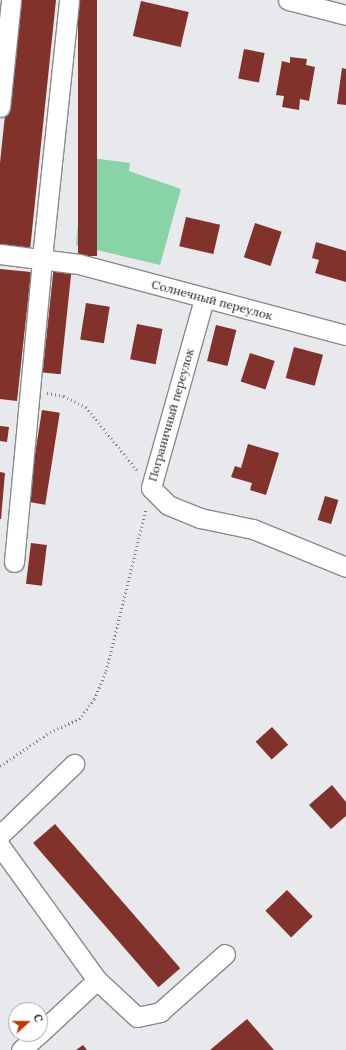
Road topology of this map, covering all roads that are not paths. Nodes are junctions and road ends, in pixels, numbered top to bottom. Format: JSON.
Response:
{"nodes":[{"id":1,"x":11,"y":0,"type":"edge"},
{"id":2,"x":69,"y":0,"type":"edge"},
{"id":3,"x":288,"y":0,"type":"edge"},
{"id":4,"x":346,"y":15,"type":"edge"},
{"id":5,"x":0,"y":108,"type":"edge"},
{"id":6,"x":0,"y":254,"type":"edge"},
{"id":7,"x":42,"y":258,"type":"junction"},
{"id":8,"x":204,"y":299,"type":"junction"},
{"id":9,"x":346,"y":335,"type":"edge"},
{"id":10,"x":14,"y":562,"type":"dead end"},
{"id":11,"x":346,"y":567,"type":"edge"},
{"id":12,"x":74,"y":764,"type":"dead end"},
{"id":13,"x":0,"y":835,"type":"edge"},
{"id":14,"x":0,"y":846,"type":"edge"},
{"id":15,"x":225,"y":954,"type":"dead end"},
{"id":16,"x":97,"y":980,"type":"junction"},
{"id":17,"x":48,"y":1025,"type":"edge"},
{"id":18,"x":30,"y":1042,"type":"edge"},
{"id":19,"x":22,"y":1050,"type":"edge"}],
"edges":[{"from":1,"to":5,"type":"street"},
{"from":2,"to":7,"type":"street"},
{"from":3,"to":4,"type":"street"},
{"from":6,"to":7,"type":"street","name":"Солнечный переулок"},
{"from":7,"to":8,"type":"street","name":"Солнечный переулок"},
{"from":7,"to":10,"type":"street"},
{"from":8,"to":9,"type":"street","name":"Солнечный переулок"},
{"from":8,"to":11,"type":"street","name":"Пограничный переулок"},
{"from":12,"to":13,"type":"street"},
{"from":14,"to":16,"type":"street"},
{"from":15,"to":16,"type":"street"},
{"from":16,"to":17,"type":"street"},
{"from":18,"to":19,"type":"street"}]}
